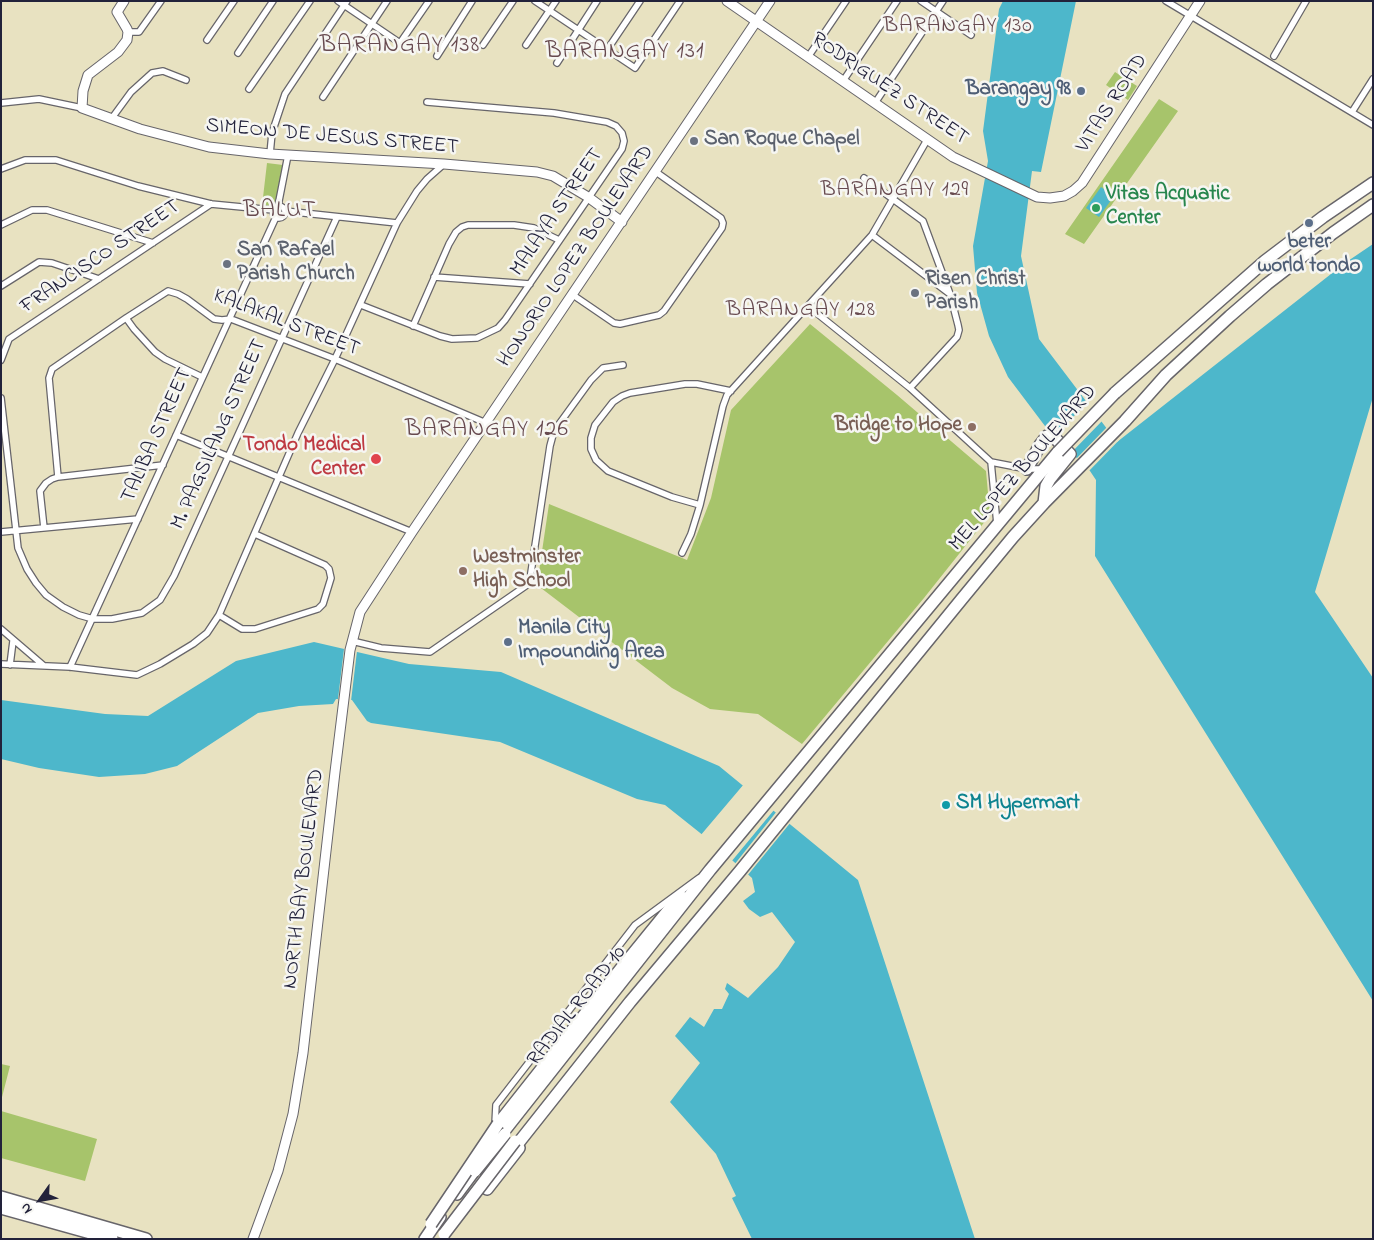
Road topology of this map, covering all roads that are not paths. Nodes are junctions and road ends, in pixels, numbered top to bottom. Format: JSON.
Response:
{"nodes":[{"id":1,"x":124,"y":1,"type":"edge"},
{"id":2,"x":161,"y":1,"type":"edge"},
{"id":3,"x":234,"y":1,"type":"edge"},
{"id":4,"x":273,"y":1,"type":"edge"},
{"id":5,"x":310,"y":1,"type":"edge"},
{"id":6,"x":338,"y":1,"type":"edge"},
{"id":7,"x":387,"y":1,"type":"edge"},
{"id":8,"x":429,"y":1,"type":"edge"},
{"id":9,"x":472,"y":1,"type":"edge"},
{"id":10,"x":513,"y":1,"type":"edge"},
{"id":11,"x":535,"y":1,"type":"edge"},
{"id":12,"x":556,"y":1,"type":"edge"},
{"id":13,"x":597,"y":1,"type":"edge"},
{"id":14,"x":640,"y":1,"type":"edge"},
{"id":15,"x":680,"y":1,"type":"edge"},
{"id":16,"x":727,"y":1,"type":"edge"},
{"id":17,"x":770,"y":1,"type":"edge"},
{"id":18,"x":846,"y":1,"type":"edge"},
{"id":19,"x":897,"y":1,"type":"edge"},
{"id":20,"x":921,"y":1,"type":"edge"},
{"id":21,"x":943,"y":1,"type":"edge"},
{"id":22,"x":1166,"y":1,"type":"edge"},
{"id":23,"x":1200,"y":1,"type":"edge"},
{"id":24,"x":1306,"y":1,"type":"edge"},
{"id":25,"x":346,"y":3,"type":"edge"},
{"id":26,"x":549,"y":11,"type":"junction"},
{"id":27,"x":936,"y":12,"type":"junction"},
{"id":28,"x":1190,"y":16,"type":"junction"},
{"id":29,"x":757,"y":21,"type":"junction"},
{"id":30,"x":372,"y":24,"type":"junction"},
{"id":31,"x":578,"y":30,"type":"junction"},
{"id":32,"x":128,"y":32,"type":"junction"},
{"id":33,"x":971,"y":35,"type":"dead end"},
{"id":34,"x":207,"y":40,"type":"dead end"},
{"id":35,"x":483,"y":45,"type":"dead end"},
{"id":36,"x":526,"y":45,"type":"dead end"},
{"id":37,"x":607,"y":50,"type":"junction"},
{"id":38,"x":238,"y":53,"type":"dead end"},
{"id":39,"x":437,"y":56,"type":"dead end"},
{"id":40,"x":1274,"y":56,"type":"dead end"},
{"id":41,"x":808,"y":57,"type":"junction"},
{"id":42,"x":557,"y":63,"type":"dead end"},
{"id":43,"x":1373,"y":79,"type":"edge"},
{"id":44,"x":186,"y":80,"type":"dead end"},
{"id":45,"x":843,"y":81,"type":"junction"},
{"id":46,"x":249,"y":89,"type":"dead end"},
{"id":47,"x":323,"y":97,"type":"dead end"},
{"id":48,"x":427,"y":102,"type":"dead end"},
{"id":49,"x":1,"y":103,"type":"edge"},
{"id":50,"x":875,"y":103,"type":"junction"},
{"id":51,"x":82,"y":108,"type":"junction"},
{"id":52,"x":1352,"y":112,"type":"junction"},
{"id":53,"x":112,"y":118,"type":"junction"},
{"id":54,"x":1373,"y":125,"type":"edge"},
{"id":55,"x":927,"y":140,"type":"junction"},
{"id":56,"x":270,"y":154,"type":"junction"},
{"id":57,"x":288,"y":155,"type":"junction"},
{"id":58,"x":444,"y":164,"type":"junction"},
{"id":59,"x":1,"y":169,"type":"edge"},
{"id":60,"x":656,"y":172,"type":"junction"},
{"id":61,"x":864,"y":178,"type":"dead end"},
{"id":62,"x":1373,"y":183,"type":"edge"},
{"id":63,"x":1037,"y":197,"type":"joint"},
{"id":64,"x":588,"y":198,"type":"junction"},
{"id":65,"x":894,"y":199,"type":"junction"},
{"id":66,"x":211,"y":204,"type":"junction"},
{"id":67,"x":1373,"y":205,"type":"edge"},
{"id":68,"x":276,"y":208,"type":"junction"},
{"id":69,"x":285,"y":211,"type":"junction"},
{"id":70,"x":276,"y":217,"type":"junction"},
{"id":71,"x":337,"y":217,"type":"junction"},
{"id":72,"x":622,"y":222,"type":"junction"},
{"id":73,"x":397,"y":223,"type":"junction"},
{"id":74,"x":1,"y":225,"type":"edge"},
{"id":75,"x":872,"y":235,"type":"junction"},
{"id":76,"x":559,"y":240,"type":"junction"},
{"id":77,"x":153,"y":243,"type":"junction"},
{"id":78,"x":434,"y":277,"type":"junction"},
{"id":79,"x":99,"y":279,"type":"junction"},
{"id":80,"x":530,"y":284,"type":"junction"},
{"id":81,"x":1,"y":286,"type":"edge"},
{"id":82,"x":573,"y":294,"type":"junction"},
{"id":83,"x":950,"y":294,"type":"junction"},
{"id":84,"x":361,"y":305,"type":"junction"},
{"id":85,"x":809,"y":306,"type":"junction"},
{"id":86,"x":126,"y":318,"type":"junction"},
{"id":87,"x":231,"y":319,"type":"junction"},
{"id":88,"x":413,"y":326,"type":"junction"},
{"id":89,"x":9,"y":338,"type":"junction"},
{"id":90,"x":282,"y":338,"type":"junction"},
{"id":91,"x":1,"y":342,"type":"edge"},
{"id":92,"x":335,"y":359,"type":"junction"},
{"id":93,"x":1,"y":360,"type":"edge"},
{"id":94,"x":623,"y":365,"type":"dead end"},
{"id":95,"x":202,"y":377,"type":"junction"},
{"id":96,"x":910,"y":388,"type":"junction"},
{"id":97,"x":731,"y":391,"type":"junction"},
{"id":98,"x":1,"y":398,"type":"edge"},
{"id":99,"x":486,"y":423,"type":"junction"},
{"id":100,"x":176,"y":435,"type":"junction"},
{"id":101,"x":228,"y":457,"type":"junction"},
{"id":102,"x":992,"y":462,"type":"junction"},
{"id":103,"x":163,"y":464,"type":"junction"},
{"id":104,"x":1044,"y":468,"type":"junction"},
{"id":105,"x":1027,"y":469,"type":"junction"},
{"id":106,"x":58,"y":477,"type":"junction"},
{"id":107,"x":279,"y":478,"type":"junction"},
{"id":108,"x":1044,"y":503,"type":"junction"},
{"id":109,"x":700,"y":505,"type":"junction"},
{"id":110,"x":138,"y":519,"type":"junction"},
{"id":111,"x":997,"y":527,"type":"junction"},
{"id":112,"x":44,"y":528,"type":"junction"},
{"id":113,"x":16,"y":530,"type":"junction"},
{"id":114,"x":1,"y":532,"type":"edge"},
{"id":115,"x":412,"y":532,"type":"junction"},
{"id":116,"x":255,"y":534,"type":"junction"},
{"id":117,"x":682,"y":553,"type":"dead end"},
{"id":118,"x":219,"y":616,"type":"junction"},
{"id":119,"x":93,"y":619,"type":"junction"},
{"id":120,"x":1,"y":629,"type":"edge"},
{"id":121,"x":13,"y":641,"type":"junction"},
{"id":122,"x":351,"y":645,"type":"junction"},
{"id":123,"x":1,"y":664,"type":"edge"},
{"id":124,"x":10,"y":665,"type":"junction"},
{"id":125,"x":44,"y":666,"type":"junction"},
{"id":126,"x":70,"y":667,"type":"junction"},
{"id":127,"x":768,"y":802,"type":"joint"},
{"id":128,"x":786,"y":814,"type":"joint"},
{"id":129,"x":710,"y":870,"type":"junction"},
{"id":130,"x":647,"y":983,"type":"junction"},
{"id":131,"x":493,"y":1146,"type":"junction"},
{"id":132,"x":507,"y":1158,"type":"junction"},
{"id":133,"x":1,"y":1197,"type":"edge"},
{"id":134,"x":1,"y":1208,"type":"edge"},
{"id":135,"x":431,"y":1224,"type":"junction"},
{"id":136,"x":443,"y":1237,"type":"edge"},
{"id":137,"x":112,"y":1239,"type":"edge"},
{"id":138,"x":146,"y":1239,"type":"edge"},
{"id":139,"x":253,"y":1239,"type":"edge"},
{"id":140,"x":423,"y":1239,"type":"edge"}],
"edges":[{"from":1,"to":32,"type":"main road"},
{"from":2,"to":32,"type":"street"},
{"from":3,"to":34,"type":"street"},
{"from":4,"to":38,"type":"street"},
{"from":5,"to":46,"type":"street"},
{"from":6,"to":25,"type":"street"},
{"from":7,"to":30,"type":"street"},
{"from":8,"to":30,"type":"street"},
{"from":9,"to":39,"type":"street"},
{"from":10,"to":35,"type":"street"},
{"from":11,"to":26,"type":"street"},
{"from":12,"to":26,"type":"street"},
{"from":13,"to":31,"type":"street"},
{"from":14,"to":37,"type":"street"},
{"from":15,"to":37,"type":"street"},
{"from":16,"to":29,"type":"main road","name":"RODRIGUEZ STREET"},
{"from":17,"to":29,"type":"main road","name":"HONORIO LOPEZ BOULEVARD"},
{"from":18,"to":41,"type":"street"},
{"from":19,"to":45,"type":"street"},
{"from":20,"to":27,"type":"street"},
{"from":21,"to":27,"type":"street"},
{"from":22,"to":28,"type":"street"},
{"from":23,"to":28,"type":"main road","name":"VITAS ROAD"},
{"from":24,"to":40,"type":"street"},
{"from":25,"to":30,"type":"street"},
{"from":25,"to":56,"type":"street"},
{"from":26,"to":31,"type":"street"},
{"from":26,"to":36,"type":"street"},
{"from":27,"to":33,"type":"street"},
{"from":27,"to":50,"type":"street"},
{"from":28,"to":52,"type":"street"},
{"from":28,"to":63,"type":"main road","name":"VITAS ROAD"},
{"from":29,"to":41,"type":"main road","name":"RODRIGUEZ STREET"},
{"from":29,"to":60,"type":"main road","name":"HONORIO LOPEZ BOULEVARD"},
{"from":30,"to":47,"type":"street"},
{"from":31,"to":37,"type":"street"},
{"from":31,"to":42,"type":"street"},
{"from":32,"to":51,"type":"main road"},
{"from":41,"to":45,"type":"main road","name":"RODRIGUEZ STREET"},
{"from":43,"to":52,"type":"street"},
{"from":44,"to":53,"type":"street"},
{"from":45,"to":50,"type":"main road","name":"RODRIGUEZ STREET"},
{"from":48,"to":64,"type":"street","name":"MALAYA STREET"},
{"from":49,"to":51,"type":"street","name":"SIMEON DE JESUS STREET"},
{"from":50,"to":55,"type":"main road","name":"RODRIGUEZ STREET"},
{"from":51,"to":53,"type":"main road","name":"SIMEON DE JESUS STREET"},
{"from":52,"to":54,"type":"street"},
{"from":53,"to":56,"type":"main road","name":"SIMEON DE JESUS STREET"},
{"from":55,"to":63,"type":"main road","name":"RODRIGUEZ STREET"},
{"from":55,"to":65,"type":"street"},
{"from":56,"to":57,"type":"main road","name":"SIMEON DE JESUS STREET"},
{"from":57,"to":58,"type":"main road","name":"SIMEON DE JESUS STREET"},
{"from":57,"to":68,"type":"street"},
{"from":58,"to":64,"type":"main road","name":"SIMEON DE JESUS STREET"},
{"from":58,"to":73,"type":"street"},
{"from":59,"to":66,"type":"street"},
{"from":60,"to":72,"type":"main road","name":"HONORIO LOPEZ BOULEVARD"},
{"from":60,"to":82,"type":"street"},
{"from":61,"to":65,"type":"street"},
{"from":62,"to":104,"type":"highway","name":"MEL LOPEZ BOULEVARD","bridge":true},
{"from":64,"to":72,"type":"main road","name":"SIMEON DE JESUS STREET"},
{"from":64,"to":76,"type":"street","name":"MALAYA STREET"},
{"from":65,"to":75,"type":"street"},
{"from":65,"to":83,"type":"street"},
{"from":66,"to":68,"type":"street"},
{"from":66,"to":77,"type":"street","name":"FRANCISCO STREET"},
{"from":67,"to":108,"type":"highway","name":"MEL LOPEZ BOULEVARD"},
{"from":68,"to":69,"type":"street"},
{"from":68,"to":70,"type":"street"},
{"from":69,"to":70,"type":"street"},
{"from":69,"to":71,"type":"street"},
{"from":70,"to":87,"type":"street","name":"TALIBA STREET"},
{"from":71,"to":73,"type":"street"},
{"from":71,"to":90,"type":"street","name":"M. PAGSILANG STREET"},
{"from":72,"to":82,"type":"main road","name":"HONORIO LOPEZ BOULEVARD"},
{"from":73,"to":84,"type":"street"},
{"from":74,"to":77,"type":"street"},
{"from":75,"to":83,"type":"street"},
{"from":75,"to":85,"type":"street"},
{"from":76,"to":78,"type":"street"},
{"from":76,"to":80,"type":"street","name":"MALAYA STREET"},
{"from":77,"to":79,"type":"street","name":"FRANCISCO STREET"},
{"from":78,"to":80,"type":"street"},
{"from":78,"to":88,"type":"street"},
{"from":79,"to":81,"type":"street"},
{"from":79,"to":89,"type":"street","name":"FRANCISCO STREET"},
{"from":80,"to":88,"type":"street","name":"MALAYA STREET"},
{"from":82,"to":99,"type":"main road","name":"HONORIO LOPEZ BOULEVARD"},
{"from":83,"to":96,"type":"street"},
{"from":84,"to":88,"type":"street","name":"MALAYA STREET"},
{"from":84,"to":92,"type":"street"},
{"from":85,"to":96,"type":"street"},
{"from":85,"to":97,"type":"street"},
{"from":86,"to":87,"type":"street","name":"KALAKAL STREET"},
{"from":86,"to":95,"type":"street"},
{"from":86,"to":106,"type":"street","name":"KALAKAL STREET"},
{"from":87,"to":90,"type":"street","name":"KALAKAL STREET"},
{"from":87,"to":95,"type":"street","name":"TALIBA STREET"},
{"from":89,"to":91,"type":"street","name":"FRANCISCO STREET"},
{"from":89,"to":93,"type":"street","name":"FRANCISCO STREET"},
{"from":90,"to":92,"type":"street","name":"KALAKAL STREET"},
{"from":90,"to":101,"type":"street","name":"M. PAGSILANG STREET"},
{"from":92,"to":99,"type":"street","name":"KALAKAL STREET"},
{"from":92,"to":107,"type":"street"},
{"from":94,"to":122,"type":"street"},
{"from":95,"to":100,"type":"street","name":"TALIBA STREET"},
{"from":96,"to":102,"type":"street"},
{"from":97,"to":109,"type":"street"},
{"from":97,"to":109,"type":"street"},
{"from":98,"to":113,"type":"street"},
{"from":99,"to":115,"type":"main road","name":"HONORIO LOPEZ BOULEVARD"},
{"from":100,"to":101,"type":"street"},
{"from":100,"to":103,"type":"street","name":"TALIBA STREET"},
{"from":101,"to":107,"type":"street"},
{"from":101,"to":119,"type":"street","name":"M. PAGSILANG STREET"},
{"from":102,"to":105,"type":"street"},
{"from":102,"to":111,"type":"street"},
{"from":103,"to":106,"type":"street"},
{"from":103,"to":110,"type":"street","name":"TALIBA STREET"},
{"from":104,"to":105,"type":"street"},
{"from":104,"to":111,"type":"highway","name":"MEL LOPEZ BOULEVARD"},
{"from":105,"to":108,"type":"highway"},
{"from":106,"to":112,"type":"street"},
{"from":107,"to":115,"type":"street"},
{"from":107,"to":116,"type":"street"},
{"from":108,"to":128,"type":"highway","name":"MEL LOPEZ BOULEVARD"},
{"from":109,"to":117,"type":"street"},
{"from":110,"to":112,"type":"street"},
{"from":110,"to":119,"type":"street","name":"TALIBA STREET"},
{"from":111,"to":127,"type":"highway","name":"MEL LOPEZ BOULEVARD"},
{"from":112,"to":113,"type":"street"},
{"from":113,"to":114,"type":"street"},
{"from":113,"to":119,"type":"street"},
{"from":115,"to":122,"type":"main road","name":"NORTH BAY BOULEVARD"},
{"from":116,"to":118,"type":"street"},
{"from":116,"to":118,"type":"street"},
{"from":118,"to":126,"type":"street"},
{"from":119,"to":126,"type":"street","name":"TALIBA STREET"},
{"from":120,"to":121,"type":"street"},
{"from":121,"to":124,"type":"street"},
{"from":121,"to":125,"type":"street"},
{"from":122,"to":139,"type":"main road","name":"NORTH BAY BOULEVARD"},
{"from":123,"to":124,"type":"street"},
{"from":124,"to":125,"type":"street"},
{"from":125,"to":126,"type":"street"},
{"from":127,"to":129,"type":"highway","name":"RADIAL ROAD 10"},
{"from":128,"to":130,"type":"highway","name":"RADIAL ROAD 10"},
{"from":129,"to":131,"type":"highway","name":"RADIAL ROAD 10"},
{"from":129,"to":131,"type":"street"},
{"from":129,"to":135,"type":"highway","bridge":true},
{"from":130,"to":132,"type":"highway","name":"RADIAL ROAD 10"},
{"from":130,"to":136,"type":"highway","bridge":true},
{"from":131,"to":132,"type":"highway"},
{"from":131,"to":140,"type":"highway","name":"RADIAL ROAD 10"},
{"from":132,"to":136,"type":"highway","name":"RADIAL ROAD 10"},
{"from":133,"to":138,"type":"highway"},
{"from":134,"to":137,"type":"highway"},
{"from":135,"to":136,"type":"highway","bridge":true},
{"from":135,"to":140,"type":"highway"}]}
